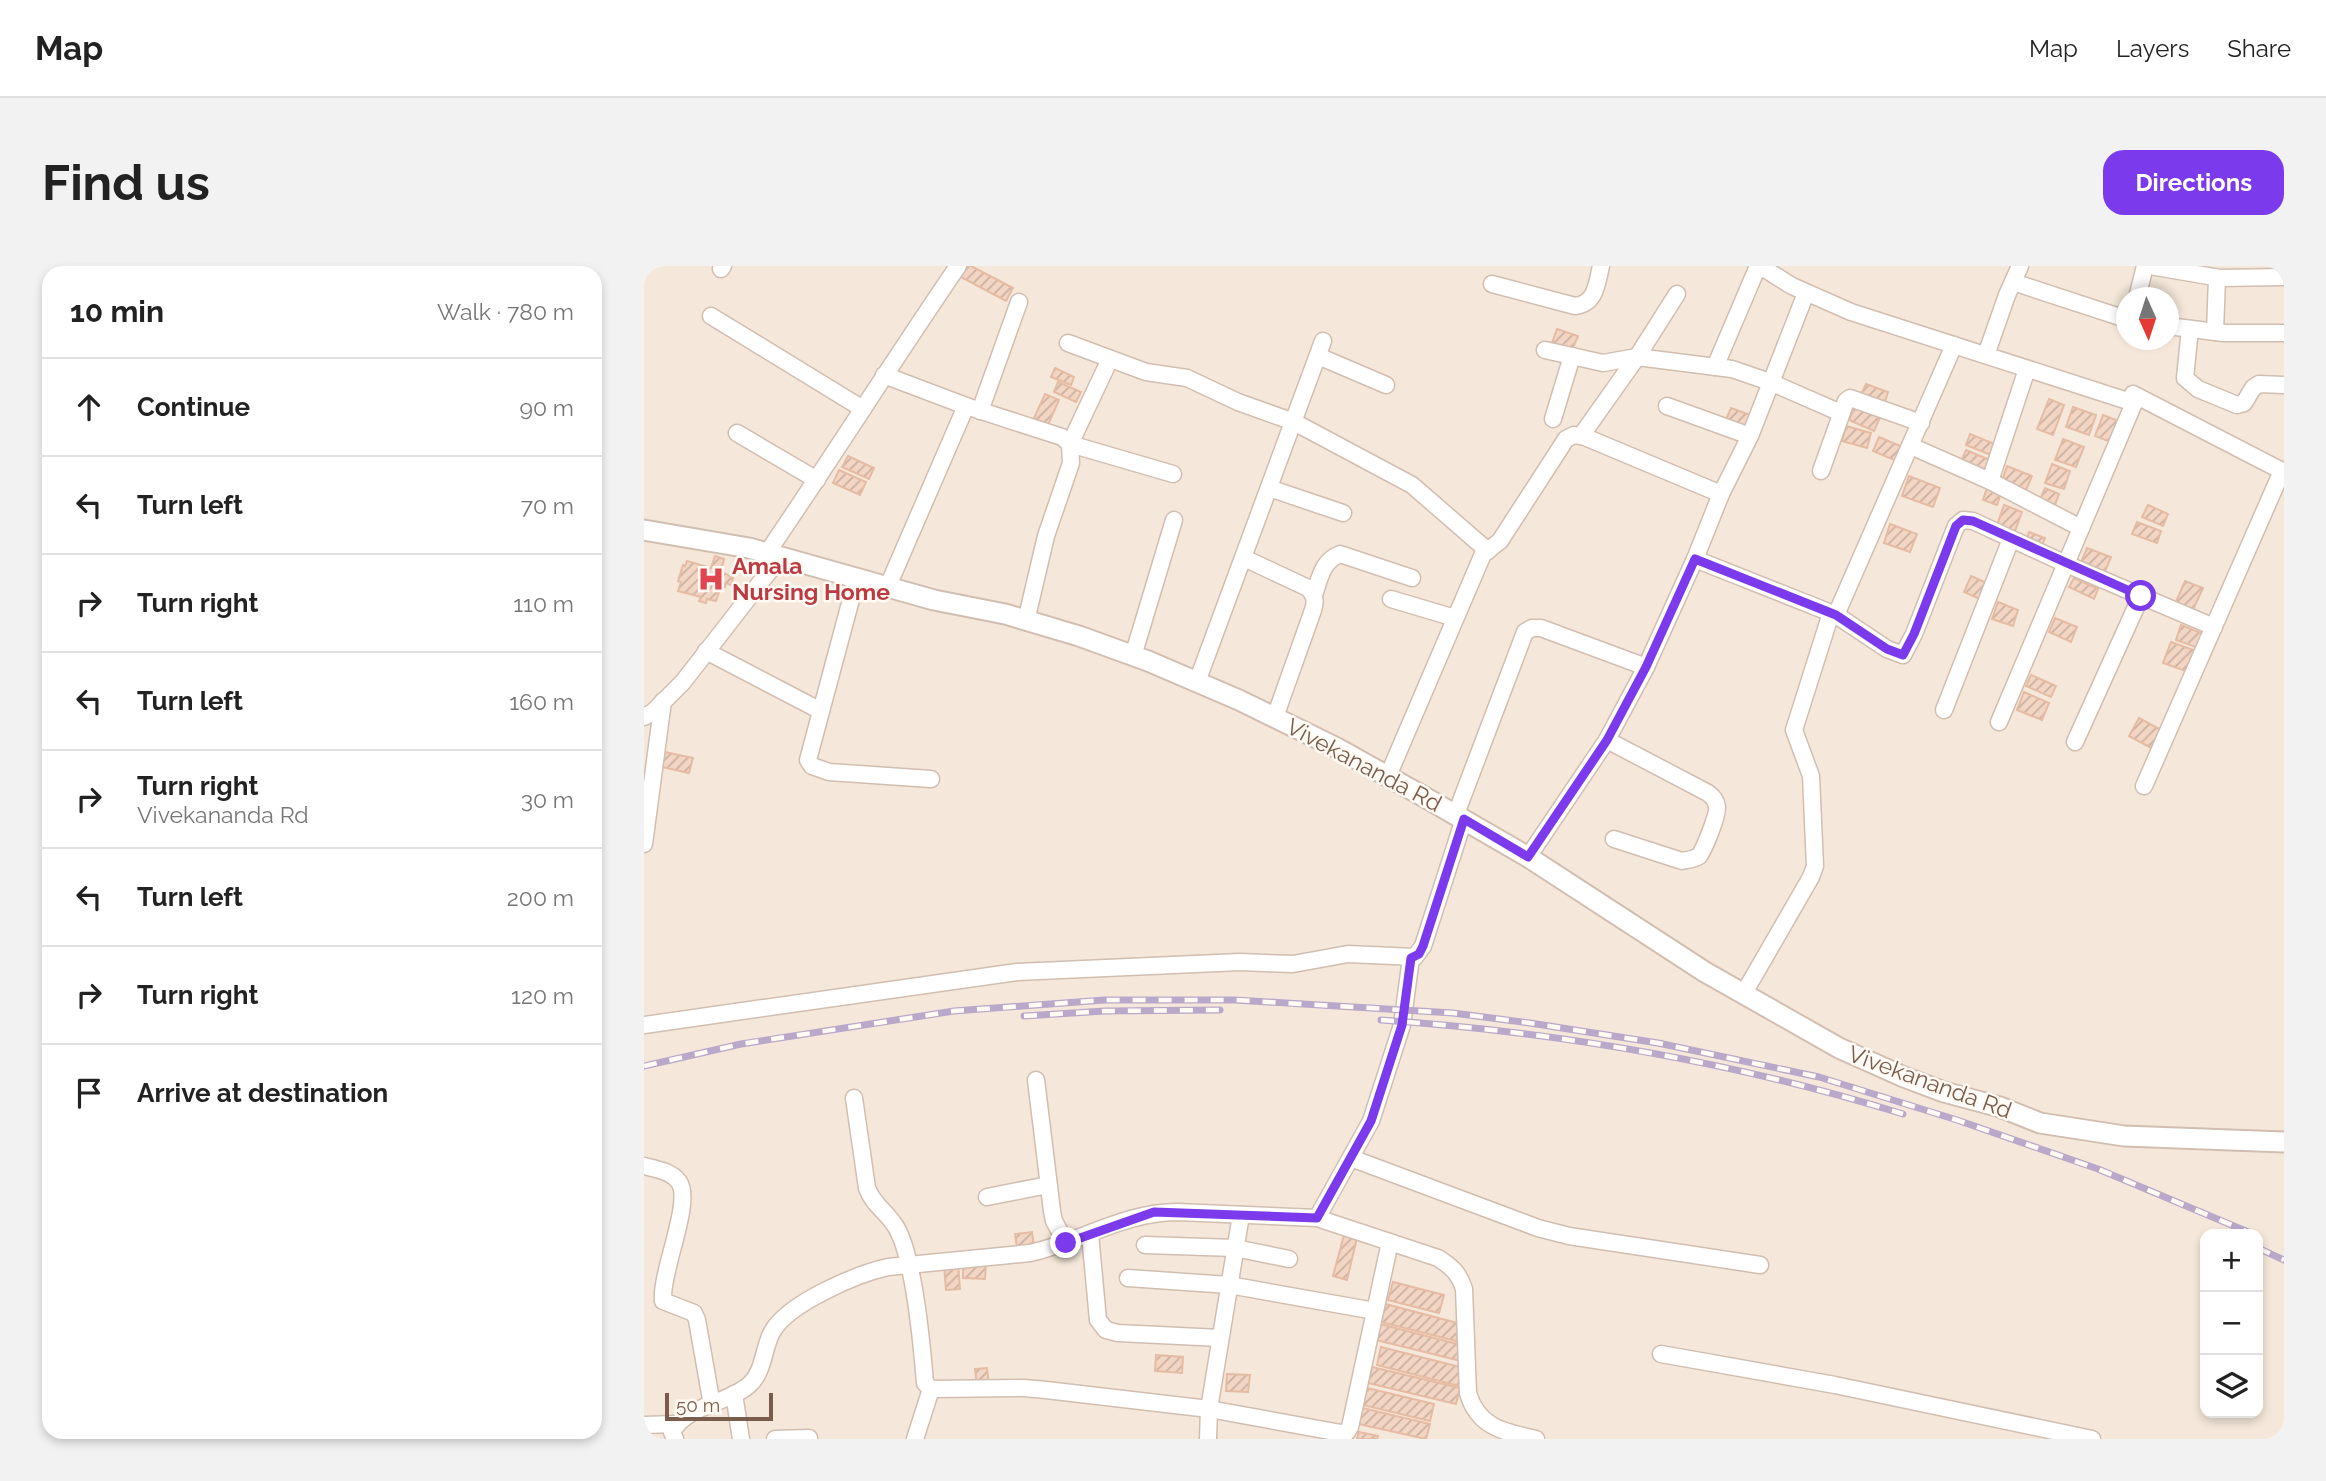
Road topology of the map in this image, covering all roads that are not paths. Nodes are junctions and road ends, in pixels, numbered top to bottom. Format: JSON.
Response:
{"nodes":[{"id":1,"x":958,"y":266,"type":"edge"},
{"id":2,"x":1601,"y":266,"type":"edge"},
{"id":3,"x":1759,"y":266,"type":"edge"},
{"id":4,"x":2020,"y":266,"type":"edge"},
{"id":5,"x":2147,"y":266,"type":"edge"},
{"id":6,"x":2284,"y":277,"type":"edge"},
{"id":7,"x":2217,"y":278,"type":"junction"},
{"id":8,"x":2013,"y":282,"type":"junction"},
{"id":9,"x":1492,"y":284,"type":"dead end"},
{"id":10,"x":2140,"y":287,"type":"edge"},
{"id":11,"x":1806,"y":293,"type":"junction"},
{"id":12,"x":1677,"y":295,"type":"dead end"},
{"id":13,"x":1019,"y":302,"type":"dead end"},
{"id":14,"x":711,"y":316,"type":"dead end"},
{"id":15,"x":2116,"y":316,"type":"edge"},
{"id":16,"x":2179,"y":327,"type":"edge"},
{"id":17,"x":2190,"y":328,"type":"junction"},
{"id":18,"x":2215,"y":332,"type":"junction"},
{"id":19,"x":2284,"y":333,"type":"edge"},
{"id":20,"x":1068,"y":343,"type":"dead end"},
{"id":21,"x":1954,"y":345,"type":"junction"},
{"id":22,"x":1545,"y":350,"type":"dead end"},
{"id":23,"x":1986,"y":355,"type":"junction"},
{"id":24,"x":1572,"y":356,"type":"junction"},
{"id":25,"x":1637,"y":356,"type":"junction"},
{"id":26,"x":1110,"y":359,"type":"junction"},
{"id":27,"x":1715,"y":367,"type":"junction"},
{"id":28,"x":2027,"y":369,"type":"junction"},
{"id":29,"x":884,"y":375,"type":"junction"},
{"id":30,"x":1770,"y":382,"type":"junction"},
{"id":31,"x":1385,"y":385,"type":"dead end"},
{"id":32,"x":2284,"y":385,"type":"edge"},
{"id":33,"x":2134,"y":403,"type":"junction"},
{"id":34,"x":1667,"y":406,"type":"dead end"},
{"id":35,"x":973,"y":408,"type":"junction"},
{"id":36,"x":863,"y":409,"type":"junction"},
{"id":37,"x":1841,"y":413,"type":"junction"},
{"id":38,"x":1553,"y":419,"type":"dead end"},
{"id":39,"x":1294,"y":422,"type":"junction"},
{"id":40,"x":1921,"y":423,"type":"junction"},
{"id":41,"x":737,"y":433,"type":"dead end"},
{"id":42,"x":1581,"y":436,"type":"junction"},
{"id":43,"x":1750,"y":436,"type":"junction"},
{"id":44,"x":1070,"y":444,"type":"junction"},
{"id":45,"x":1911,"y":446,"type":"junction"},
{"id":46,"x":1821,"y":471,"type":"dead end"},
{"id":47,"x":2283,"y":471,"type":"edge"},
{"id":48,"x":1173,"y":474,"type":"dead end"},
{"id":49,"x":817,"y":480,"type":"junction"},
{"id":50,"x":1990,"y":481,"type":"junction"},
{"id":51,"x":1269,"y":488,"type":"junction"},
{"id":52,"x":1721,"y":494,"type":"junction"},
{"id":53,"x":1343,"y":513,"type":"dead end"},
{"id":54,"x":1174,"y":520,"type":"dead end"},
{"id":55,"x":2081,"y":528,"type":"junction"},
{"id":56,"x":644,"y":530,"type":"edge"},
{"id":57,"x":2011,"y":539,"type":"junction"},
{"id":58,"x":1488,"y":551,"type":"junction"},
{"id":59,"x":774,"y":554,"type":"junction"},
{"id":60,"x":1244,"y":558,"type":"junction"},
{"id":61,"x":1695,"y":559,"type":"junction"},
{"id":62,"x":2066,"y":564,"type":"junction"},
{"id":63,"x":857,"y":577,"type":"junction"},
{"id":64,"x":1412,"y":578,"type":"dead end"},
{"id":65,"x":888,"y":586,"type":"junction"},
{"id":66,"x":1314,"y":595,"type":"junction"},
{"id":67,"x":2141,"y":596,"type":"junction"},
{"id":68,"x":1391,"y":599,"type":"dead end"},
{"id":69,"x":1833,"y":614,"type":"junction"},
{"id":70,"x":1455,"y":618,"type":"junction"},
{"id":71,"x":1026,"y":621,"type":"junction"},
{"id":72,"x":2214,"y":627,"type":"junction"},
{"id":73,"x":706,"y":651,"type":"junction"},
{"id":74,"x":1133,"y":656,"type":"junction"},
{"id":75,"x":1646,"y":667,"type":"junction"},
{"id":76,"x":1197,"y":682,"type":"junction"},
{"id":77,"x":663,"y":701,"type":"junction"},
{"id":78,"x":1944,"y":710,"type":"dead end"},
{"id":79,"x":821,"y":711,"type":"junction"},
{"id":80,"x":644,"y":717,"type":"edge"},
{"id":81,"x":1275,"y":717,"type":"junction"},
{"id":82,"x":1999,"y":722,"type":"dead end"},
{"id":83,"x":1607,"y":740,"type":"junction"},
{"id":84,"x":2075,"y":742,"type":"dead end"},
{"id":85,"x":1388,"y":776,"type":"junction"},
{"id":86,"x":931,"y":779,"type":"dead end"},
{"id":87,"x":2144,"y":786,"type":"dead end"},
{"id":88,"x":1460,"y":817,"type":"junction"},
{"id":89,"x":1614,"y":839,"type":"dead end"},
{"id":90,"x":644,"y":844,"type":"edge"},
{"id":91,"x":1528,"y":857,"type":"junction"},
{"id":92,"x":1411,"y":958,"type":"junction"},
{"id":93,"x":1744,"y":993,"type":"junction"},
{"id":94,"x":644,"y":1025,"type":"edge"},
{"id":95,"x":1036,"y":1080,"type":"dead end"},
{"id":96,"x":854,"y":1098,"type":"dead end"},
{"id":97,"x":2284,"y":1142,"type":"edge"},
{"id":98,"x":1350,"y":1158,"type":"junction"},
{"id":99,"x":644,"y":1166,"type":"edge"},
{"id":100,"x":1048,"y":1185,"type":"junction"},
{"id":101,"x":987,"y":1197,"type":"dead end"},
{"id":102,"x":1241,"y":1214,"type":"junction"},
{"id":103,"x":1317,"y":1218,"type":"junction"},
{"id":104,"x":1090,"y":1234,"type":"junction"},
{"id":105,"x":1390,"y":1242,"type":"junction"},
{"id":106,"x":1066,"y":1243,"type":"junction"},
{"id":107,"x":1145,"y":1245,"type":"dead end"},
{"id":108,"x":1235,"y":1248,"type":"junction"},
{"id":109,"x":1289,"y":1259,"type":"dead end"},
{"id":110,"x":909,"y":1265,"type":"junction"},
{"id":111,"x":1760,"y":1265,"type":"dead end"},
{"id":112,"x":1128,"y":1278,"type":"dead end"},
{"id":113,"x":1229,"y":1285,"type":"junction"},
{"id":114,"x":1375,"y":1311,"type":"junction"},
{"id":115,"x":1220,"y":1338,"type":"junction"},
{"id":116,"x":1661,"y":1354,"type":"dead end"},
{"id":117,"x":932,"y":1389,"type":"junction"},
{"id":118,"x":734,"y":1394,"type":"junction"},
{"id":119,"x":712,"y":1405,"type":"junction"},
{"id":120,"x":1209,"y":1409,"type":"junction"},
{"id":121,"x":2004,"y":1422,"type":"junction"},
{"id":122,"x":644,"y":1425,"type":"edge"},
{"id":123,"x":676,"y":1431,"type":"edge"},
{"id":124,"x":809,"y":1438,"type":"edge"},
{"id":125,"x":1529,"y":1438,"type":"edge"},
{"id":126,"x":741,"y":1439,"type":"edge"},
{"id":127,"x":775,"y":1439,"type":"edge"},
{"id":128,"x":915,"y":1439,"type":"edge"},
{"id":129,"x":1208,"y":1439,"type":"edge"},
{"id":130,"x":2002,"y":1439,"type":"edge"},
{"id":131,"x":2092,"y":1439,"type":"edge"}],
"edges":[{"from":1,"to":29,"type":"street"},
{"from":2,"to":9,"type":"street"},
{"from":3,"to":11,"type":"street"},
{"from":3,"to":27,"type":"street"},
{"from":4,"to":8,"type":"street"},
{"from":5,"to":7,"type":"street"},
{"from":5,"to":10,"type":"street"},
{"from":6,"to":7,"type":"street"},
{"from":7,"to":18,"type":"street"},
{"from":8,"to":15,"type":"street"},
{"from":8,"to":23,"type":"street"},
{"from":11,"to":21,"type":"street"},
{"from":11,"to":30,"type":"street"},
{"from":12,"to":25,"type":"street"},
{"from":13,"to":35,"type":"street"},
{"from":14,"to":36,"type":"street"},
{"from":16,"to":17,"type":"street"},
{"from":17,"to":18,"type":"street"},
{"from":17,"to":32,"type":"street"},
{"from":18,"to":19,"type":"street"},
{"from":20,"to":26,"type":"street"},
{"from":21,"to":23,"type":"street"},
{"from":21,"to":40,"type":"street"},
{"from":22,"to":24,"type":"street"},
{"from":23,"to":28,"type":"street"},
{"from":24,"to":25,"type":"street"},
{"from":24,"to":38,"type":"street"},
{"from":25,"to":27,"type":"street"},
{"from":25,"to":42,"type":"street"},
{"from":26,"to":39,"type":"street"},
{"from":26,"to":44,"type":"street"},
{"from":27,"to":30,"type":"street"},
{"from":28,"to":33,"type":"street"},
{"from":28,"to":50,"type":"street"},
{"from":29,"to":35,"type":"street"},
{"from":29,"to":36,"type":"street"},
{"from":30,"to":37,"type":"street"},
{"from":30,"to":43,"type":"street"},
{"from":31,"to":39,"type":"street"},
{"from":33,"to":47,"type":"street"},
{"from":33,"to":55,"type":"street"},
{"from":34,"to":43,"type":"street"},
{"from":35,"to":44,"type":"street"},
{"from":35,"to":65,"type":"street"},
{"from":36,"to":49,"type":"street"},
{"from":37,"to":40,"type":"street"},
{"from":37,"to":46,"type":"street"},
{"from":39,"to":51,"type":"street"},
{"from":39,"to":58,"type":"street"},
{"from":40,"to":45,"type":"street"},
{"from":41,"to":49,"type":"street"},
{"from":42,"to":52,"type":"street"},
{"from":42,"to":58,"type":"street"},
{"from":43,"to":52,"type":"street"},
{"from":44,"to":48,"type":"street"},
{"from":44,"to":71,"type":"street"},
{"from":45,"to":50,"type":"street"},
{"from":45,"to":69,"type":"street"},
{"from":47,"to":72,"type":"street"},
{"from":49,"to":59,"type":"street"},
{"from":50,"to":55,"type":"street"},
{"from":51,"to":53,"type":"street"},
{"from":51,"to":60,"type":"street"},
{"from":52,"to":61,"type":"street"},
{"from":54,"to":74,"type":"street"},
{"from":55,"to":62,"type":"street"},
{"from":56,"to":59,"type":"street","name":"Vivekananda Rd"},
{"from":57,"to":62,"type":"street"},
{"from":57,"to":69,"type":"street"},
{"from":57,"to":78,"type":"street"},
{"from":58,"to":70,"type":"street"},
{"from":59,"to":63,"type":"street","name":"Vivekananda Rd"},
{"from":59,"to":73,"type":"street"},
{"from":60,"to":66,"type":"street"},
{"from":60,"to":76,"type":"street"},
{"from":61,"to":69,"type":"street"},
{"from":61,"to":75,"type":"street"},
{"from":62,"to":67,"type":"street"},
{"from":62,"to":82,"type":"street"},
{"from":63,"to":65,"type":"street","name":"Vivekananda Rd"},
{"from":63,"to":79,"type":"street"},
{"from":64,"to":66,"type":"street"},
{"from":65,"to":71,"type":"street","name":"Vivekananda Rd"},
{"from":66,"to":81,"type":"street"},
{"from":67,"to":72,"type":"street"},
{"from":67,"to":84,"type":"street"},
{"from":68,"to":70,"type":"street"},
{"from":69,"to":93,"type":"street"},
{"from":70,"to":85,"type":"street"},
{"from":71,"to":74,"type":"street","name":"Vivekananda Rd"},
{"from":72,"to":87,"type":"street"},
{"from":73,"to":77,"type":"street"},
{"from":73,"to":79,"type":"street"},
{"from":74,"to":76,"type":"street","name":"Vivekananda Rd"},
{"from":75,"to":83,"type":"street"},
{"from":75,"to":88,"type":"street"},
{"from":76,"to":81,"type":"street","name":"Vivekananda Rd"},
{"from":77,"to":80,"type":"street"},
{"from":77,"to":90,"type":"street"},
{"from":79,"to":86,"type":"street"},
{"from":81,"to":85,"type":"street","name":"Vivekananda Rd"},
{"from":83,"to":89,"type":"street"},
{"from":83,"to":91,"type":"street"},
{"from":85,"to":88,"type":"street","name":"Vivekananda Rd"},
{"from":88,"to":91,"type":"street","name":"Vivekananda Rd"},
{"from":88,"to":92,"type":"street"},
{"from":91,"to":93,"type":"street","name":"Vivekananda Rd"},
{"from":92,"to":94,"type":"street"},
{"from":92,"to":98,"type":"street"},
{"from":93,"to":97,"type":"street","name":"Vivekananda Rd"},
{"from":95,"to":100,"type":"street"},
{"from":96,"to":110,"type":"street"},
{"from":98,"to":103,"type":"street"},
{"from":98,"to":111,"type":"street"},
{"from":99,"to":119,"type":"street"},
{"from":100,"to":101,"type":"street"},
{"from":100,"to":106,"type":"street"},
{"from":102,"to":103,"type":"street"},
{"from":102,"to":104,"type":"street"},
{"from":102,"to":108,"type":"street"},
{"from":103,"to":105,"type":"street"},
{"from":104,"to":106,"type":"street"},
{"from":104,"to":115,"type":"street"},
{"from":105,"to":114,"type":"street"},
{"from":105,"to":125,"type":"street"},
{"from":106,"to":110,"type":"street"},
{"from":107,"to":108,"type":"street"},
{"from":108,"to":109,"type":"street"},
{"from":108,"to":113,"type":"street"},
{"from":110,"to":117,"type":"street"},
{"from":110,"to":118,"type":"street"},
{"from":112,"to":113,"type":"street"},
{"from":113,"to":114,"type":"street"},
{"from":113,"to":115,"type":"street"},
{"from":114,"to":120,"type":"street"},
{"from":115,"to":120,"type":"street"},
{"from":116,"to":121,"type":"street"},
{"from":117,"to":120,"type":"street"},
{"from":117,"to":128,"type":"street"},
{"from":118,"to":119,"type":"street"},
{"from":118,"to":126,"type":"street"},
{"from":119,"to":123,"type":"street"},
{"from":120,"to":129,"type":"street"},
{"from":121,"to":130,"type":"street"},
{"from":121,"to":131,"type":"street"},
{"from":122,"to":123,"type":"street"},
{"from":124,"to":127,"type":"street"}]}
